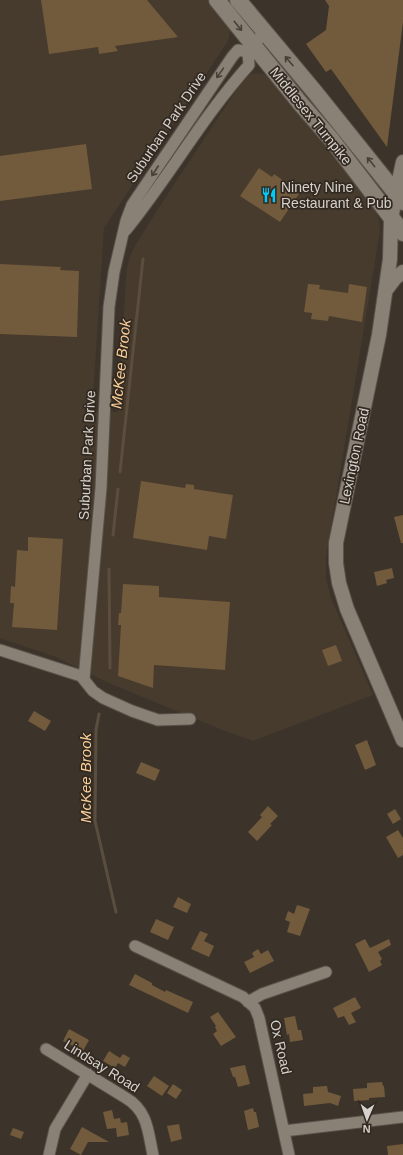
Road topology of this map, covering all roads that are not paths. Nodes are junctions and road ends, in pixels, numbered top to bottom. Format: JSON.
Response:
{"nodes":[{"id":1,"x":217,"y":0,"type":"edge"},
{"id":2,"x":238,"y":0,"type":"edge"},
{"id":3,"x":264,"y":32,"type":"junction"},
{"id":4,"x":250,"y":48,"type":"junction"},
{"id":5,"x":403,"y":162,"type":"edge"},
{"id":6,"x":399,"y":197,"type":"edge"},
{"id":7,"x":391,"y":218,"type":"junction"},
{"id":8,"x":403,"y":233,"type":"edge"},
{"id":9,"x":123,"y":234,"type":"junction"},
{"id":10,"x":403,"y":272,"type":"edge"},
{"id":11,"x":386,"y":290,"type":"junction"},
{"id":12,"x":0,"y":650,"type":"edge"},
{"id":13,"x":84,"y":679,"type":"junction"},
{"id":14,"x":190,"y":719,"type":"dead end"},
{"id":15,"x":403,"y":740,"type":"edge"},
{"id":16,"x":134,"y":946,"type":"dead end"},
{"id":17,"x":326,"y":972,"type":"dead end"},
{"id":18,"x":248,"y":1002,"type":"junction"},
{"id":19,"x":46,"y":1049,"type":"dead end"},
{"id":20,"x":88,"y":1074,"type":"junction"},
{"id":21,"x":403,"y":1117,"type":"edge"},
{"id":22,"x":284,"y":1131,"type":"junction"},
{"id":23,"x":49,"y":1155,"type":"edge"},
{"id":24,"x":153,"y":1155,"type":"edge"},
{"id":25,"x":289,"y":1155,"type":"edge"}],
"edges":[{"from":1,"to":4,"type":"main road","name":"Middlesex Turnpike","one_way":true},
{"from":2,"to":3,"type":"main road","name":"Middlesex Turnpike"},
{"from":3,"to":4,"type":"street"},
{"from":6,"to":3,"type":"main road","name":"Middlesex Turnpike","one_way":true},
{"from":4,"to":7,"type":"main road","name":"Middlesex Turnpike"},
{"from":4,"to":9,"type":"street","name":"Suburban Park Drive"},
{"from":4,"to":9,"type":"street","name":"Suburban Park Drive","one_way":true},
{"from":5,"to":6,"type":"street","name":"Lexington Road"},
{"from":6,"to":7,"type":"street","name":"Lexington Road"},
{"from":7,"to":8,"type":"main road","name":"Middlesex Turnpike"},
{"from":7,"to":11,"type":"street","name":"Lexington Road"},
{"from":9,"to":13,"type":"street","name":"Suburban Park Drive"},
{"from":10,"to":11,"type":"street"},
{"from":11,"to":15,"type":"street","name":"Lexington Road"},
{"from":12,"to":13,"type":"street"},
{"from":13,"to":14,"type":"street"},
{"from":16,"to":18,"type":"street","name":"Ox Road"},
{"from":17,"to":18,"type":"street"},
{"from":18,"to":22,"type":"street","name":"Ox Road"},
{"from":19,"to":20,"type":"street","name":"Lindsay Road"},
{"from":20,"to":23,"type":"street"},
{"from":20,"to":24,"type":"street","name":"Lindsay Road"},
{"from":21,"to":22,"type":"street"},
{"from":22,"to":25,"type":"street","name":"Ox Road"}]}
